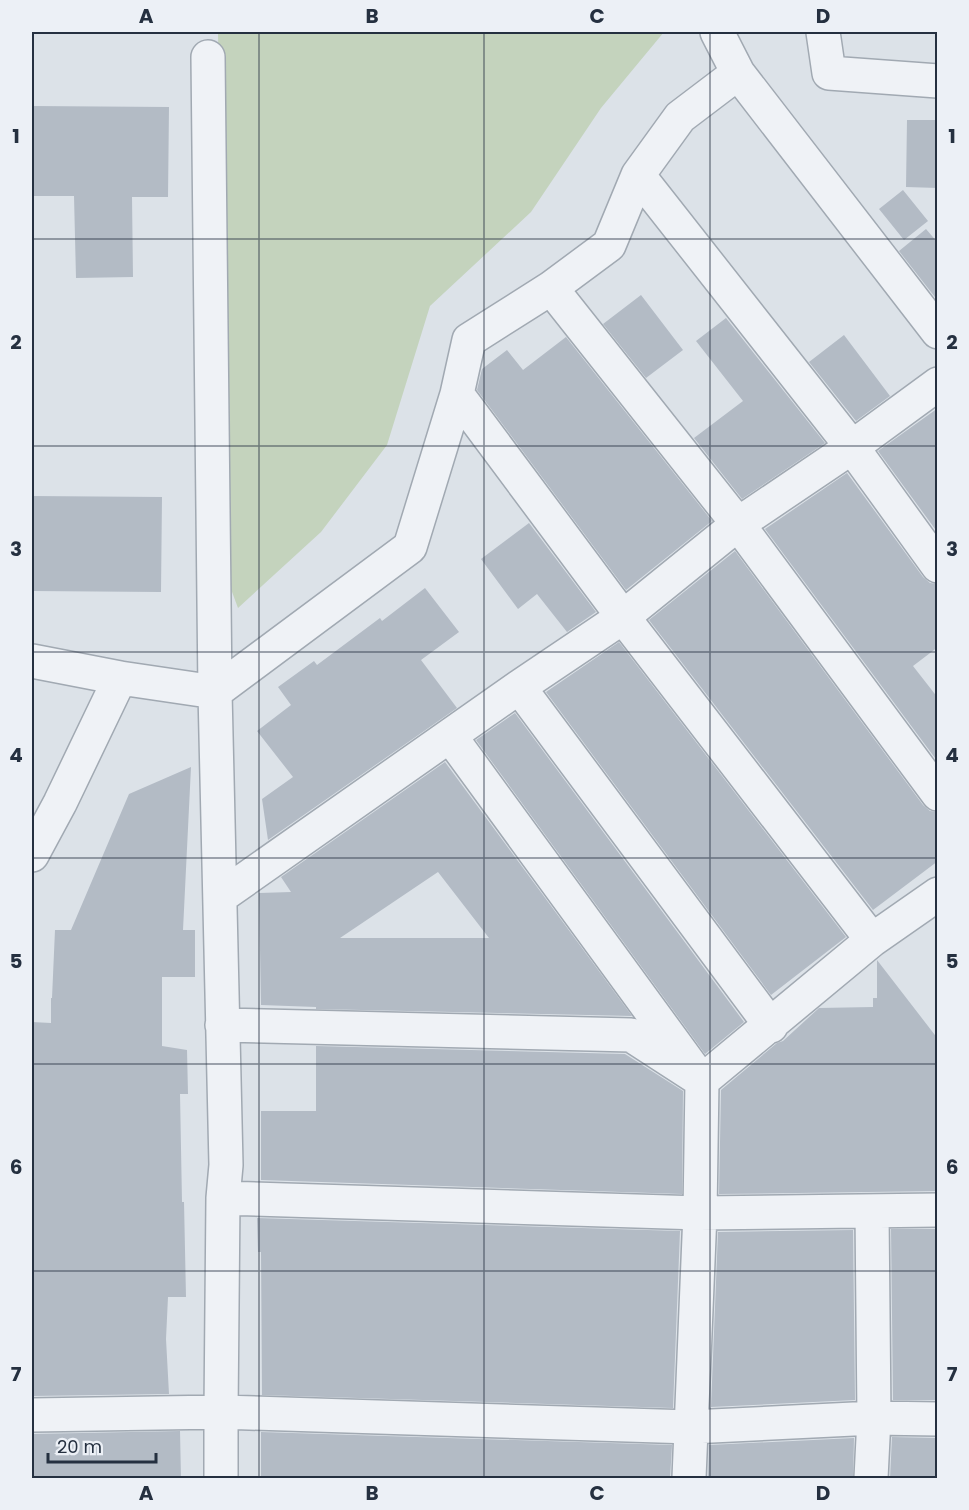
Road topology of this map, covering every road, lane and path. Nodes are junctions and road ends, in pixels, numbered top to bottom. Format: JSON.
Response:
{"nodes":[{"id":1,"x":717,"y":32,"type":"edge"},
{"id":2,"x":823,"y":32,"type":"edge"},
{"id":3,"x":208,"y":57,"type":"dead end"},
{"id":4,"x":738,"y":73,"type":"junction"},
{"id":5,"x":938,"y":81,"type":"edge"},
{"id":6,"x":638,"y":175,"type":"junction"},
{"id":7,"x":551,"y":288,"type":"junction"},
{"id":8,"x":938,"y":332,"type":"edge"},
{"id":9,"x":938,"y":384,"type":"edge"},
{"id":10,"x":457,"y":394,"type":"junction"},
{"id":11,"x":852,"y":447,"type":"junction"},
{"id":12,"x":738,"y":524,"type":"junction"},
{"id":13,"x":938,"y":566,"type":"edge"},
{"id":14,"x":623,"y":617,"type":"junction"},
{"id":15,"x":32,"y":661,"type":"edge"},
{"id":16,"x":120,"y":678,"type":"junction"},
{"id":17,"x":519,"y":687,"type":"junction"},
{"id":18,"x":215,"y":692,"type":"junction"},
{"id":19,"x":450,"y":736,"type":"junction"},
{"id":20,"x":938,"y":794,"type":"edge"},
{"id":21,"x":32,"y":855,"type":"edge"},
{"id":22,"x":938,"y":894,"type":"edge"},
{"id":23,"x":220,"y":897,"type":"junction"},
{"id":24,"x":872,"y":940,"type":"junction"},
{"id":25,"x":222,"y":1024,"type":"junction"},
{"id":26,"x":771,"y":1026,"type":"junction"},
{"id":27,"x":702,"y":1081,"type":"junction"},
{"id":28,"x":223,"y":1198,"type":"junction"},
{"id":29,"x":938,"y":1210,"type":"edge"},
{"id":30,"x":872,"y":1212,"type":"junction"},
{"id":31,"x":700,"y":1213,"type":"junction"},
{"id":32,"x":221,"y":1412,"type":"junction"},
{"id":33,"x":32,"y":1415,"type":"edge"},
{"id":34,"x":874,"y":1418,"type":"junction"},
{"id":35,"x":938,"y":1419,"type":"edge"},
{"id":36,"x":691,"y":1427,"type":"junction"},
{"id":37,"x":221,"y":1479,"type":"edge"},
{"id":38,"x":689,"y":1479,"type":"edge"},
{"id":39,"x":871,"y":1479,"type":"edge"}],
"edges":[{"from":1,"to":4,"type":"street"},
{"from":2,"to":5,"type":"street"},
{"from":3,"to":18,"type":"street"},
{"from":4,"to":6,"type":"street"},
{"from":4,"to":8,"type":"street"},
{"from":6,"to":7,"type":"street"},
{"from":6,"to":11,"type":"street"},
{"from":7,"to":10,"type":"street"},
{"from":7,"to":12,"type":"street"},
{"from":9,"to":11,"type":"street"},
{"from":10,"to":14,"type":"street"},
{"from":10,"to":18,"type":"street"},
{"from":11,"to":12,"type":"street"},
{"from":11,"to":13,"type":"street"},
{"from":12,"to":14,"type":"street"},
{"from":12,"to":20,"type":"street"},
{"from":14,"to":17,"type":"street"},
{"from":14,"to":24,"type":"street"},
{"from":15,"to":16,"type":"street"},
{"from":16,"to":18,"type":"street"},
{"from":16,"to":21,"type":"street"},
{"from":17,"to":19,"type":"street"},
{"from":17,"to":26,"type":"street"},
{"from":18,"to":23,"type":"street"},
{"from":19,"to":23,"type":"street"},
{"from":19,"to":27,"type":"street"},
{"from":22,"to":24,"type":"street"},
{"from":23,"to":25,"type":"street"},
{"from":24,"to":26,"type":"street"},
{"from":25,"to":27,"type":"street"},
{"from":25,"to":28,"type":"street"},
{"from":26,"to":27,"type":"street"},
{"from":27,"to":31,"type":"street"},
{"from":28,"to":31,"type":"street"},
{"from":28,"to":32,"type":"street"},
{"from":29,"to":30,"type":"street"},
{"from":30,"to":31,"type":"street"},
{"from":30,"to":34,"type":"street"},
{"from":31,"to":36,"type":"street"},
{"from":32,"to":33,"type":"street"},
{"from":32,"to":36,"type":"street"},
{"from":32,"to":37,"type":"street"},
{"from":34,"to":35,"type":"street"},
{"from":34,"to":36,"type":"street"},
{"from":34,"to":39,"type":"street"},
{"from":36,"to":38,"type":"street"}]}
